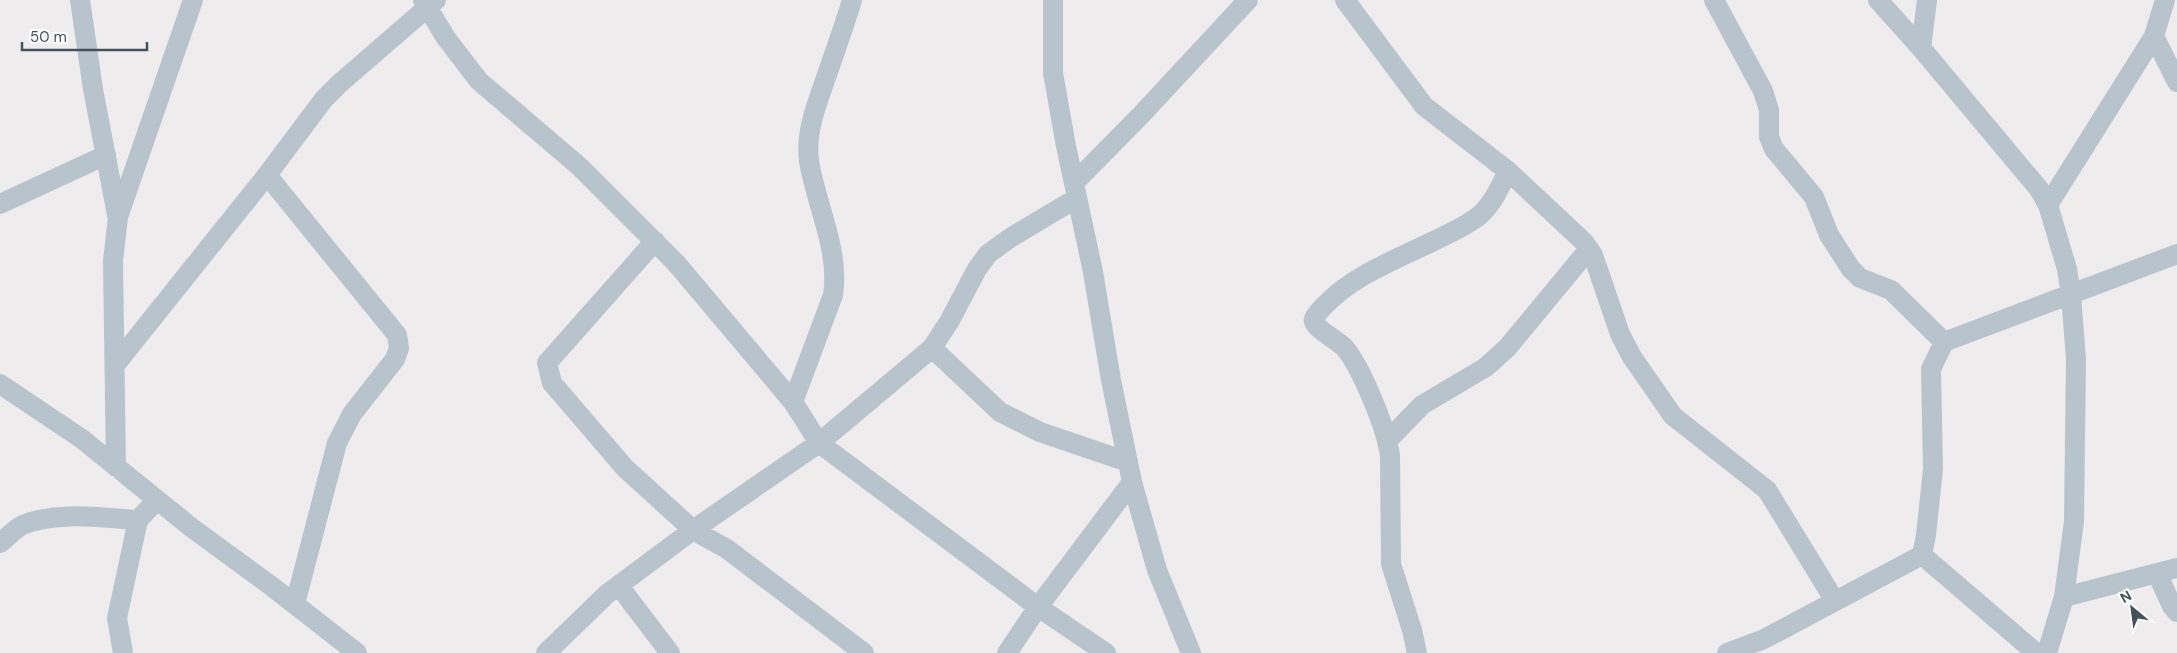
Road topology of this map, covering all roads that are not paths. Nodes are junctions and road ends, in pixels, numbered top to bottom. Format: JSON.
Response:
{"nodes":[{"id":1,"x":80,"y":0,"type":"edge"},
{"id":2,"x":193,"y":0,"type":"edge"},
{"id":3,"x":852,"y":0,"type":"edge"},
{"id":4,"x":1053,"y":0,"type":"edge"},
{"id":5,"x":1248,"y":0,"type":"edge"},
{"id":6,"x":1345,"y":0,"type":"edge"},
{"id":7,"x":1714,"y":0,"type":"edge"},
{"id":8,"x":1878,"y":0,"type":"edge"},
{"id":9,"x":1927,"y":0,"type":"edge"},
{"id":10,"x":2165,"y":0,"type":"edge"},
{"id":11,"x":429,"y":3,"type":"edge"},
{"id":12,"x":2154,"y":36,"type":"junction"},
{"id":13,"x":1922,"y":48,"type":"junction"},
{"id":14,"x":2177,"y":82,"type":"edge"},
{"id":15,"x":106,"y":155,"type":"junction"},
{"id":16,"x":1508,"y":171,"type":"junction"},
{"id":17,"x":267,"y":174,"type":"junction"},
{"id":18,"x":1076,"y":190,"type":"junction"},
{"id":19,"x":0,"y":204,"type":"edge"},
{"id":20,"x":2048,"y":205,"type":"junction"},
{"id":21,"x":118,"y":217,"type":"junction"},
{"id":22,"x":655,"y":241,"type":"junction"},
{"id":23,"x":1589,"y":249,"type":"junction"},
{"id":24,"x":2177,"y":254,"type":"edge"},
{"id":25,"x":2071,"y":295,"type":"junction"},
{"id":26,"x":1944,"y":342,"type":"junction"},
{"id":27,"x":932,"y":348,"type":"junction"},
{"id":28,"x":115,"y":365,"type":"junction"},
{"id":29,"x":0,"y":384,"type":"edge"},
{"id":30,"x":793,"y":402,"type":"junction"},
{"id":31,"x":1388,"y":440,"type":"junction"},
{"id":32,"x":819,"y":443,"type":"junction"},
{"id":33,"x":1128,"y":462,"type":"junction"},
{"id":34,"x":116,"y":467,"type":"junction"},
{"id":35,"x":1132,"y":482,"type":"junction"},
{"id":36,"x":157,"y":500,"type":"junction"},
{"id":37,"x":138,"y":520,"type":"junction"},
{"id":38,"x":693,"y":530,"type":"junction"},
{"id":39,"x":0,"y":543,"type":"edge"},
{"id":40,"x":1922,"y":555,"type":"junction"},
{"id":41,"x":2177,"y":568,"type":"edge"},
{"id":42,"x":2157,"y":573,"type":"junction"},
{"id":43,"x":619,"y":586,"type":"junction"},
{"id":44,"x":2064,"y":597,"type":"junction"},
{"id":45,"x":1835,"y":601,"type":"junction"},
{"id":46,"x":295,"y":604,"type":"junction"},
{"id":47,"x":1038,"y":606,"type":"junction"},
{"id":48,"x":2177,"y":612,"type":"edge"},
{"id":49,"x":1737,"y":651,"type":"edge"},
{"id":50,"x":123,"y":653,"type":"edge"},
{"id":51,"x":357,"y":653,"type":"edge"},
{"id":52,"x":546,"y":653,"type":"edge"},
{"id":53,"x":670,"y":653,"type":"edge"},
{"id":54,"x":864,"y":653,"type":"edge"},
{"id":55,"x":1007,"y":653,"type":"edge"},
{"id":56,"x":1106,"y":653,"type":"edge"},
{"id":57,"x":1191,"y":653,"type":"edge"},
{"id":58,"x":1416,"y":653,"type":"edge"},
{"id":59,"x":2036,"y":653,"type":"edge"},
{"id":60,"x":2047,"y":653,"type":"edge"}],
"edges":[{"from":1,"to":15,"type":"street"},
{"from":2,"to":21,"type":"street"},
{"from":3,"to":30,"type":"street"},
{"from":4,"to":18,"type":"street"},
{"from":5,"to":18,"type":"street"},
{"from":6,"to":16,"type":"street"},
{"from":7,"to":26,"type":"street"},
{"from":8,"to":13,"type":"street"},
{"from":9,"to":13,"type":"street"},
{"from":10,"to":12,"type":"street"},
{"from":11,"to":17,"type":"street"},
{"from":11,"to":22,"type":"street"},
{"from":12,"to":14,"type":"street"},
{"from":12,"to":20,"type":"street"},
{"from":13,"to":20,"type":"street"},
{"from":15,"to":19,"type":"street"},
{"from":15,"to":21,"type":"street"},
{"from":16,"to":23,"type":"street"},
{"from":16,"to":31,"type":"street"},
{"from":17,"to":28,"type":"street"},
{"from":17,"to":46,"type":"street"},
{"from":18,"to":27,"type":"street"},
{"from":18,"to":33,"type":"street"},
{"from":20,"to":25,"type":"street"},
{"from":21,"to":28,"type":"street"},
{"from":22,"to":30,"type":"street"},
{"from":22,"to":38,"type":"street"},
{"from":23,"to":31,"type":"street"},
{"from":23,"to":45,"type":"street"},
{"from":24,"to":25,"type":"street"},
{"from":25,"to":26,"type":"street"},
{"from":25,"to":44,"type":"street"},
{"from":26,"to":40,"type":"street"},
{"from":27,"to":32,"type":"street"},
{"from":27,"to":33,"type":"street"},
{"from":28,"to":34,"type":"street"},
{"from":29,"to":34,"type":"street"},
{"from":30,"to":32,"type":"street"},
{"from":31,"to":58,"type":"street"},
{"from":32,"to":38,"type":"street"},
{"from":32,"to":47,"type":"street"},
{"from":33,"to":35,"type":"street"},
{"from":34,"to":36,"type":"street"},
{"from":35,"to":47,"type":"street"},
{"from":35,"to":57,"type":"street"},
{"from":36,"to":37,"type":"street"},
{"from":36,"to":46,"type":"street"},
{"from":37,"to":39,"type":"street"},
{"from":37,"to":50,"type":"street"},
{"from":38,"to":43,"type":"street"},
{"from":38,"to":54,"type":"street"},
{"from":40,"to":45,"type":"street"},
{"from":40,"to":59,"type":"street"},
{"from":41,"to":42,"type":"street"},
{"from":42,"to":44,"type":"street"},
{"from":42,"to":48,"type":"street"},
{"from":43,"to":52,"type":"street"},
{"from":43,"to":53,"type":"street"},
{"from":44,"to":60,"type":"street"},
{"from":45,"to":49,"type":"street"},
{"from":46,"to":51,"type":"street"},
{"from":47,"to":55,"type":"street"},
{"from":47,"to":56,"type":"street"}]}
